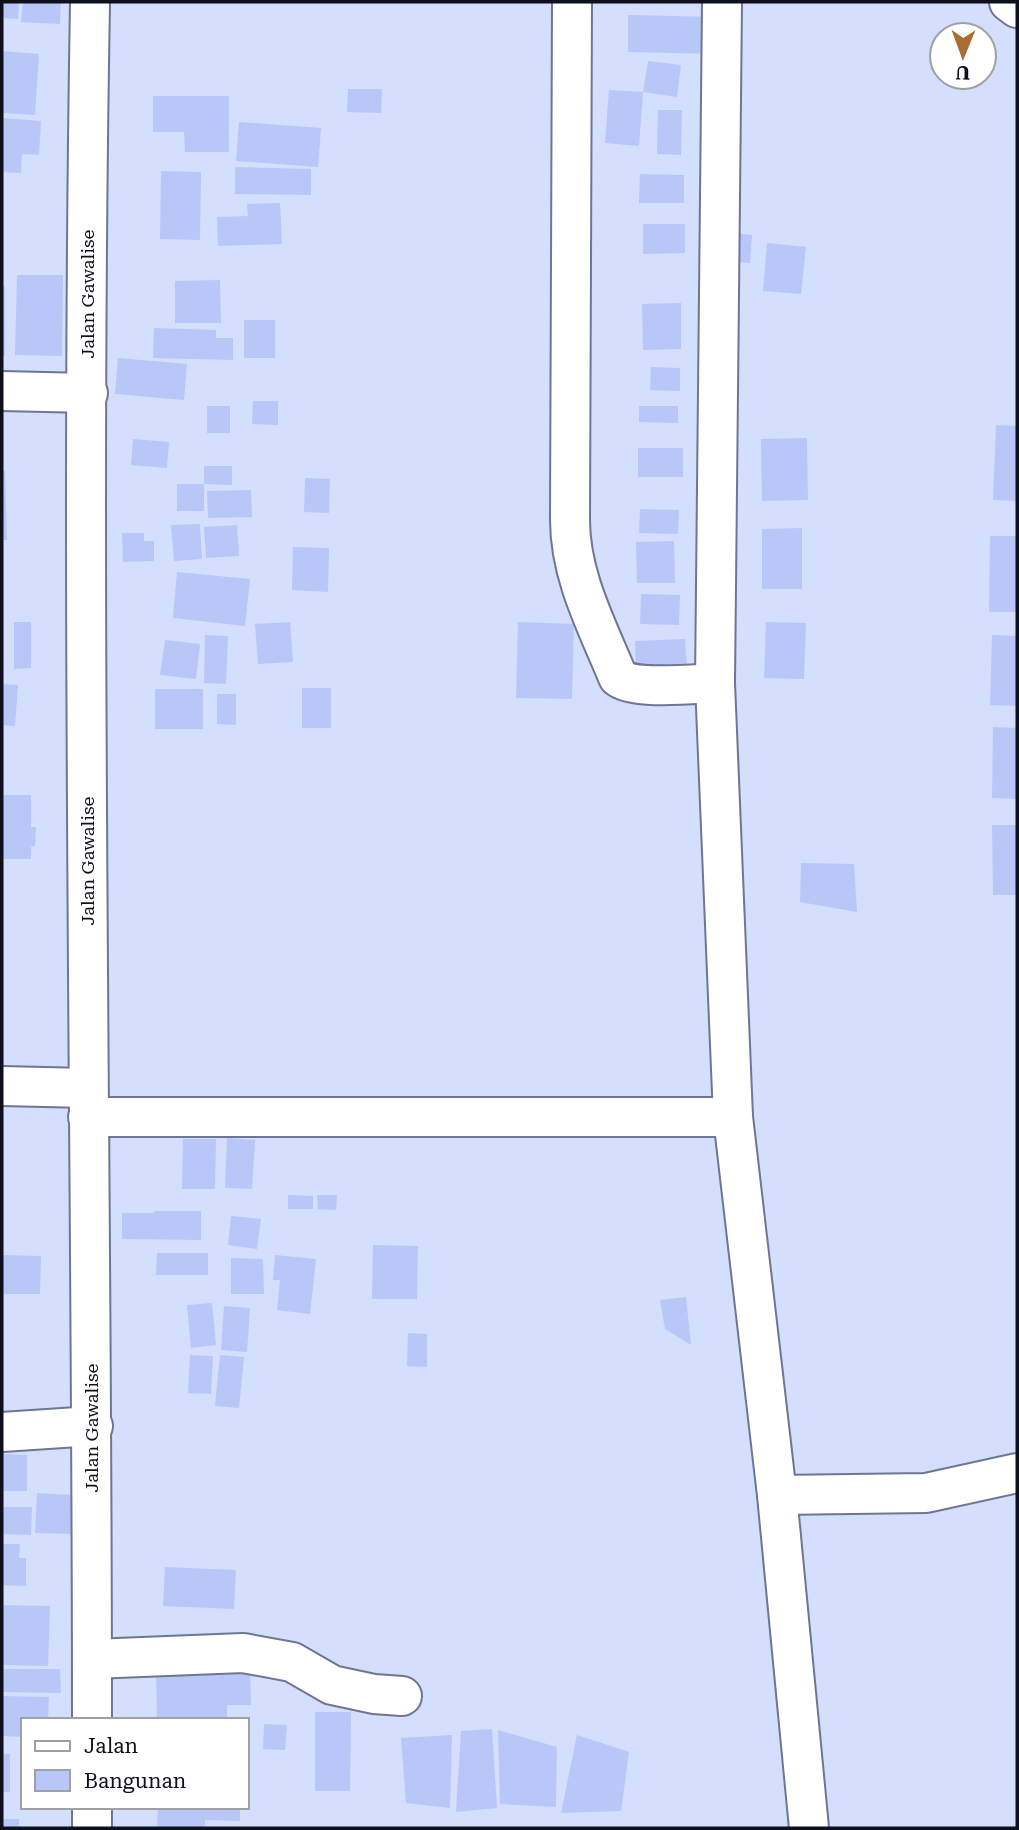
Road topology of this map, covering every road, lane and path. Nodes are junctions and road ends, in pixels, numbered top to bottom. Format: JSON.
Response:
{"nodes":[{"id":1,"x":90,"y":2,"type":"edge"},
{"id":2,"x":572,"y":2,"type":"edge"},
{"id":3,"x":722,"y":2,"type":"edge"},
{"id":4,"x":1009,"y":2,"type":"edge"},
{"id":5,"x":1017,"y":8,"type":"edge"},
{"id":6,"x":2,"y":391,"type":"edge"},
{"id":7,"x":88,"y":393,"type":"junction"},
{"id":8,"x":715,"y":683,"type":"junction"},
{"id":9,"x":2,"y":1086,"type":"edge"},
{"id":10,"x":88,"y":1103,"type":"junction"},
{"id":11,"x":733,"y":1118,"type":"junction"},
{"id":12,"x":93,"y":1426,"type":"junction"},
{"id":13,"x":2,"y":1432,"type":"edge"},
{"id":14,"x":1017,"y":1472,"type":"edge"},
{"id":15,"x":778,"y":1494,"type":"junction"},
{"id":16,"x":92,"y":1659,"type":"junction"},
{"id":17,"x":402,"y":1696,"type":"dead end"},
{"id":18,"x":92,"y":1718,"type":"edge"},
{"id":19,"x":92,"y":1809,"type":"edge"},
{"id":20,"x":92,"y":1828,"type":"edge"},
{"id":21,"x":809,"y":1828,"type":"edge"}],
"edges":[{"from":1,"to":7,"type":"street","name":"Jalan Gawalise"},
{"from":2,"to":8,"type":"street"},
{"from":3,"to":8,"type":"street"},
{"from":4,"to":5,"type":"street"},
{"from":6,"to":7,"type":"street"},
{"from":7,"to":10,"type":"street","name":"Jalan Gawalise"},
{"from":8,"to":11,"type":"street"},
{"from":9,"to":10,"type":"street"},
{"from":10,"to":11,"type":"street"},
{"from":10,"to":12,"type":"street","name":"Jalan Gawalise"},
{"from":11,"to":15,"type":"street"},
{"from":12,"to":13,"type":"street"},
{"from":12,"to":16,"type":"street","name":"Jalan Gawalise"},
{"from":14,"to":15,"type":"street"},
{"from":15,"to":21,"type":"street"},
{"from":16,"to":17,"type":"street"},
{"from":16,"to":18,"type":"street","name":"Jalan Gawalise"},
{"from":19,"to":20,"type":"street"}]}
